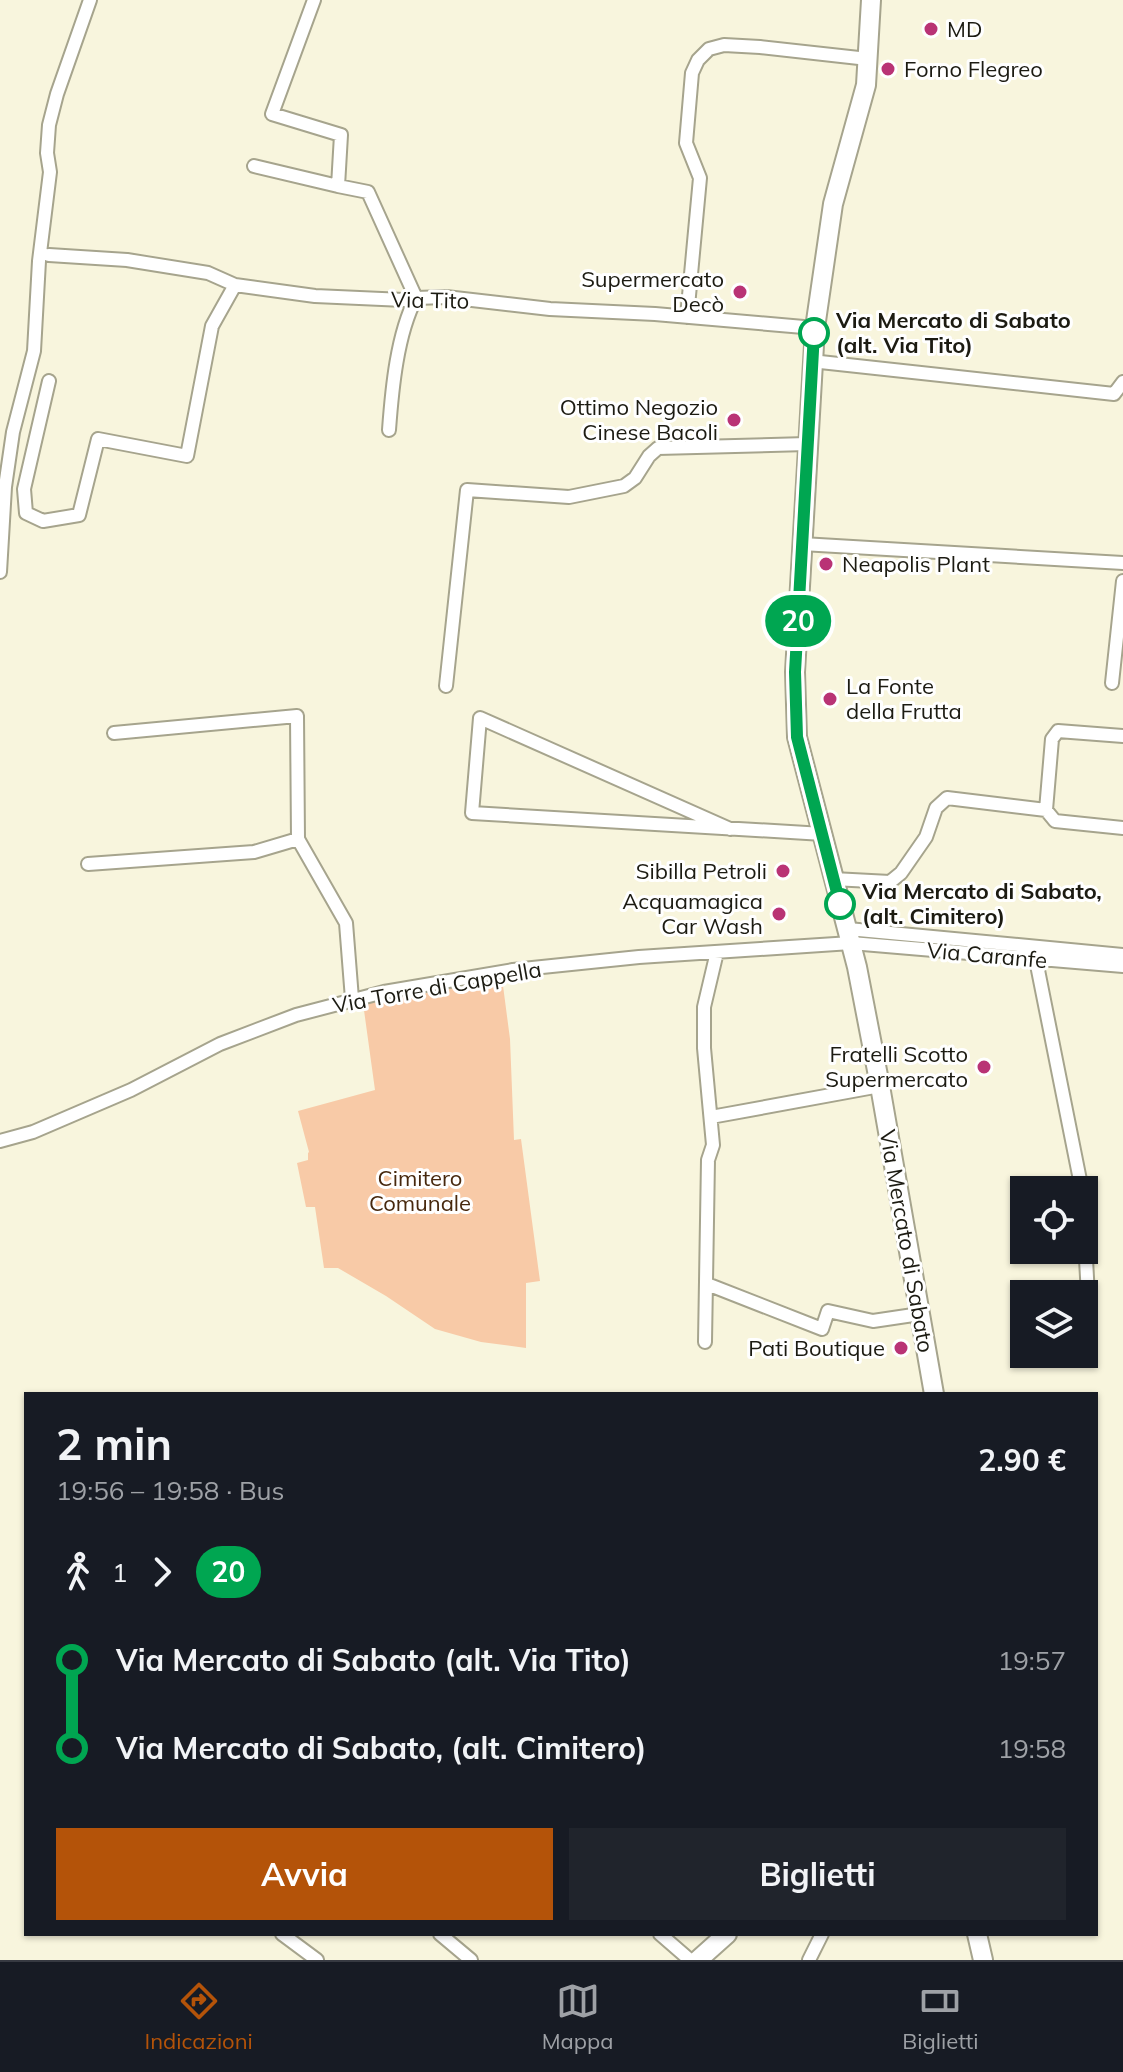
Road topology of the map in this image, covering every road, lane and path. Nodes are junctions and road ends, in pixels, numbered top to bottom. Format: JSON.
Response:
{"nodes":[{"id":1,"x":90,"y":0,"type":"edge"},
{"id":2,"x":314,"y":0,"type":"edge"},
{"id":3,"x":871,"y":0,"type":"edge"},
{"id":4,"x":868,"y":59,"type":"junction"},
{"id":5,"x":254,"y":166,"type":"dead end"},
{"id":6,"x":338,"y":186,"type":"junction"},
{"id":7,"x":49,"y":255,"type":"dead end"},
{"id":8,"x":235,"y":285,"type":"junction"},
{"id":9,"x":416,"y":298,"type":"junction"},
{"id":10,"x":687,"y":317,"type":"junction"},
{"id":11,"x":815,"y":328,"type":"junction"},
{"id":12,"x":811,"y":361,"type":"junction"},
{"id":13,"x":49,"y":381,"type":"dead end"},
{"id":14,"x":1123,"y":382,"type":"edge"},
{"id":15,"x":389,"y":430,"type":"dead end"},
{"id":16,"x":807,"y":444,"type":"junction"},
{"id":17,"x":802,"y":544,"type":"junction"},
{"id":18,"x":1123,"y":563,"type":"edge"},
{"id":19,"x":0,"y":572,"type":"edge"},
{"id":20,"x":1123,"y":581,"type":"edge"},
{"id":21,"x":1112,"y":683,"type":"dead end"},
{"id":22,"x":446,"y":686,"type":"dead end"},
{"id":23,"x":114,"y":733,"type":"dead end"},
{"id":24,"x":1123,"y":736,"type":"edge"},
{"id":25,"x":1046,"y":810,"type":"junction"},
{"id":26,"x":1123,"y":828,"type":"edge"},
{"id":27,"x":730,"y":829,"type":"junction"},
{"id":28,"x":823,"y":834,"type":"junction"},
{"id":29,"x":298,"y":839,"type":"junction"},
{"id":30,"x":88,"y":864,"type":"dead end"},
{"id":31,"x":833,"y":879,"type":"junction"},
{"id":32,"x":849,"y":936,"type":"junction"},
{"id":33,"x":717,"y":952,"type":"junction"},
{"id":34,"x":1123,"y":955,"type":"edge"},
{"id":35,"x":1036,"y":960,"type":"junction"},
{"id":36,"x":1123,"y":966,"type":"edge"},
{"id":37,"x":352,"y":999,"type":"junction"},
{"id":38,"x":880,"y":1086,"type":"junction"},
{"id":39,"x":711,"y":1117,"type":"junction"},
{"id":40,"x":0,"y":1141,"type":"edge"},
{"id":41,"x":1079,"y":1176,"type":"edge"},
{"id":42,"x":707,"y":1284,"type":"junction"},
{"id":43,"x":920,"y":1314,"type":"junction"},
{"id":44,"x":705,"y":1342,"type":"dead end"},
{"id":45,"x":934,"y":1392,"type":"edge"},
{"id":46,"x":285,"y":1936,"type":"edge"},
{"id":47,"x":442,"y":1936,"type":"edge"},
{"id":48,"x":662,"y":1936,"type":"edge"},
{"id":49,"x":725,"y":1936,"type":"edge"},
{"id":50,"x":821,"y":1936,"type":"edge"},
{"id":51,"x":977,"y":1936,"type":"edge"},
{"id":52,"x":317,"y":1960,"type":"edge"},
{"id":53,"x":471,"y":1960,"type":"edge"},
{"id":54,"x":690,"y":1960,"type":"edge"},
{"id":55,"x":698,"y":1960,"type":"edge"},
{"id":56,"x":809,"y":1960,"type":"edge"},
{"id":57,"x":983,"y":1960,"type":"edge"}],
"edges":[{"from":1,"to":19,"type":"street"},
{"from":2,"to":6,"type":"street"},
{"from":3,"to":4,"type":"street","name":"Via Mercato di Sabato"},
{"from":4,"to":10,"type":"street"},
{"from":4,"to":11,"type":"street","name":"Via Mercato di Sabato"},
{"from":5,"to":6,"type":"street"},
{"from":6,"to":9,"type":"street"},
{"from":7,"to":8,"type":"street","name":"Via Tito"},
{"from":8,"to":9,"type":"street","name":"Via Tito"},
{"from":8,"to":13,"type":"street"},
{"from":9,"to":10,"type":"street","name":"Via Tito"},
{"from":9,"to":15,"type":"street"},
{"from":10,"to":11,"type":"street","name":"Via Tito"},
{"from":11,"to":12,"type":"street","name":"Via Mercato di Sabato"},
{"from":12,"to":14,"type":"street"},
{"from":12,"to":16,"type":"street","name":"Via Mercato di Sabato"},
{"from":16,"to":17,"type":"street","name":"Via Mercato di Sabato"},
{"from":16,"to":22,"type":"street"},
{"from":17,"to":18,"type":"street"},
{"from":17,"to":28,"type":"street","name":"Via Mercato di Sabato"},
{"from":20,"to":21,"type":"street"},
{"from":23,"to":29,"type":"street"},
{"from":24,"to":25,"type":"street"},
{"from":25,"to":26,"type":"street"},
{"from":25,"to":31,"type":"street"},
{"from":27,"to":27,"type":"street"},
{"from":27,"to":28,"type":"street"},
{"from":28,"to":31,"type":"street","name":"Via Mercato di Sabato"},
{"from":29,"to":30,"type":"street"},
{"from":29,"to":37,"type":"street"},
{"from":31,"to":32,"type":"street","name":"Via Mercato di Sabato"},
{"from":32,"to":33,"type":"street","name":"Via Torre di Cappella"},
{"from":32,"to":34,"type":"street"},
{"from":32,"to":35,"type":"street","name":"Via Caranfe"},
{"from":32,"to":38,"type":"street","name":"Via Mercato di Sabato"},
{"from":33,"to":37,"type":"street","name":"Via Torre di Cappella"},
{"from":33,"to":39,"type":"street"},
{"from":35,"to":36,"type":"street","name":"Via Caranfe"},
{"from":35,"to":41,"type":"street"},
{"from":37,"to":40,"type":"street","name":"Via Torre di Cappella"},
{"from":38,"to":39,"type":"street"},
{"from":38,"to":43,"type":"street","name":"Via Mercato di Sabato"},
{"from":39,"to":42,"type":"street"},
{"from":42,"to":43,"type":"street"},
{"from":42,"to":44,"type":"street"},
{"from":43,"to":45,"type":"street","name":"Via Mercato di Sabato"},
{"from":46,"to":52,"type":"street"},
{"from":47,"to":53,"type":"street"},
{"from":48,"to":54,"type":"street"},
{"from":49,"to":55,"type":"street"},
{"from":50,"to":56,"type":"street"},
{"from":51,"to":57,"type":"street"}]}
